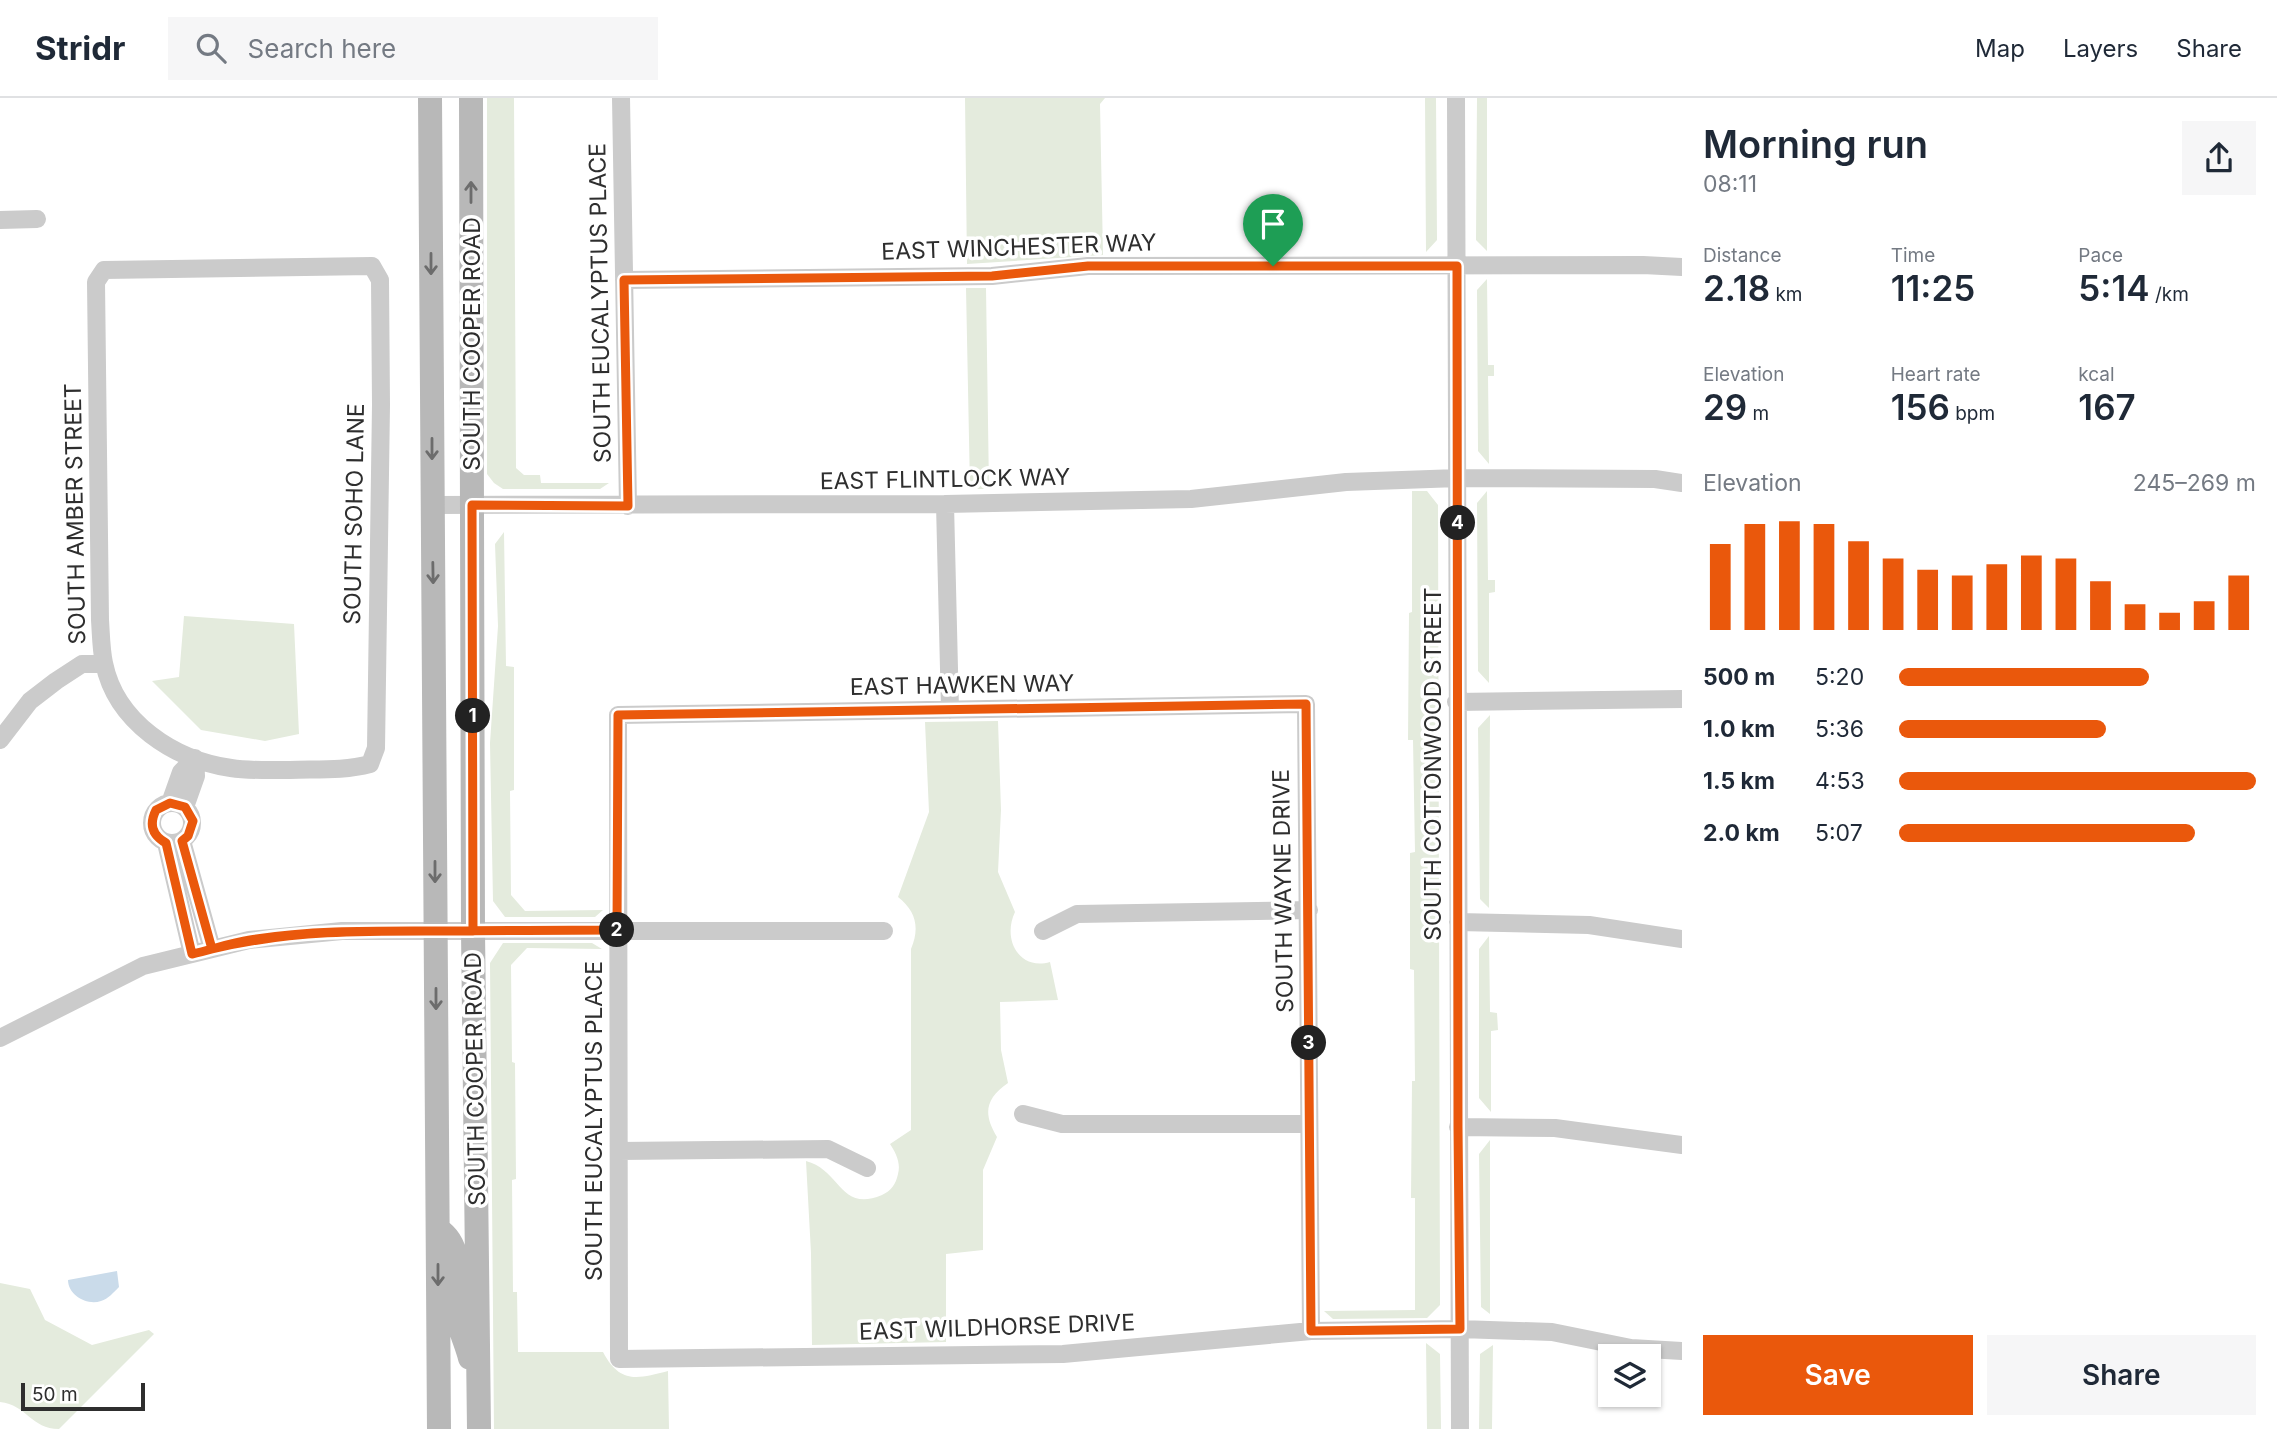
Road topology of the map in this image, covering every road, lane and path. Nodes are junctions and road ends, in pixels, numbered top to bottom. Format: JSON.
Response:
{"nodes":[{"id":1,"x":430,"y":98,"type":"edge"},
{"id":2,"x":471,"y":98,"type":"edge"},
{"id":3,"x":621,"y":98,"type":"edge"},
{"id":4,"x":1457,"y":98,"type":"edge"},
{"id":5,"x":37,"y":219,"type":"dead end"},
{"id":6,"x":0,"y":220,"type":"edge"},
{"id":7,"x":1457,"y":266,"type":"junction"},
{"id":8,"x":1682,"y":267,"type":"edge"},
{"id":9,"x":104,"y":270,"type":"joint"},
{"id":10,"x":624,"y":280,"type":"junction"},
{"id":11,"x":1458,"y":478,"type":"junction"},
{"id":12,"x":1682,"y":483,"type":"edge"},
{"id":13,"x":945,"y":504,"type":"junction"},
{"id":14,"x":432,"y":505,"type":"junction"},
{"id":15,"x":472,"y":505,"type":"junction"},
{"id":16,"x":628,"y":506,"type":"junction"},
{"id":17,"x":104,"y":664,"type":"junction"},
{"id":18,"x":1682,"y":699,"type":"edge"},
{"id":19,"x":1457,"y":702,"type":"junction"},
{"id":20,"x":1306,"y":704,"type":"joint"},
{"id":21,"x":950,"y":710,"type":"junction"},
{"id":22,"x":618,"y":715,"type":"joint"},
{"id":23,"x":0,"y":740,"type":"edge"},
{"id":24,"x":195,"y":758,"type":"junction"},
{"id":25,"x":370,"y":764,"type":"joint"},
{"id":26,"x":178,"y":805,"type":"junction"},
{"id":27,"x":174,"y":842,"type":"junction"},
{"id":28,"x":1309,"y":910,"type":"junction"},
{"id":29,"x":1458,"y":922,"type":"junction"},
{"id":30,"x":617,"y":930,"type":"junction"},
{"id":31,"x":436,"y":931,"type":"junction"},
{"id":32,"x":473,"y":931,"type":"junction"},
{"id":33,"x":884,"y":931,"type":"dead end"},
{"id":34,"x":1043,"y":931,"type":"dead end"},
{"id":35,"x":1682,"y":939,"type":"edge"},
{"id":36,"x":212,"y":949,"type":"junction"},
{"id":37,"x":192,"y":954,"type":"junction"},
{"id":38,"x":0,"y":1038,"type":"edge"},
{"id":39,"x":1023,"y":1114,"type":"dead end"},
{"id":40,"x":1309,"y":1124,"type":"junction"},
{"id":41,"x":1458,"y":1127,"type":"junction"},
{"id":42,"x":1682,"y":1145,"type":"edge"},
{"id":43,"x":619,"y":1151,"type":"junction"},
{"id":44,"x":867,"y":1168,"type":"dead end"},
{"id":45,"x":438,"y":1229,"type":"junction"},
{"id":46,"x":1460,"y":1329,"type":"junction"},
{"id":47,"x":1311,"y":1331,"type":"junction"},
{"id":48,"x":1682,"y":1351,"type":"edge"},
{"id":49,"x":619,"y":1359,"type":"joint"},
{"id":50,"x":478,"y":1382,"type":"junction"},
{"id":51,"x":439,"y":1429,"type":"edge"},
{"id":52,"x":479,"y":1429,"type":"edge"},
{"id":53,"x":1460,"y":1429,"type":"edge"}],
"edges":[{"from":1,"to":14,"type":"main road","name":"SOUTH COOPER ROAD","one_way":true},
{"from":15,"to":2,"type":"main road","name":"SOUTH COOPER ROAD","one_way":true},
{"from":3,"to":10,"type":"street","name":"SOUTH EUCALYPTUS PLACE"},
{"from":4,"to":7,"type":"street","name":"SOUTH COTTONWOOD STREET"},
{"from":5,"to":6,"type":"street"},
{"from":7,"to":8,"type":"street","name":"EAST WINCHESTER WAY"},
{"from":7,"to":10,"type":"street","name":"EAST WINCHESTER WAY"},
{"from":7,"to":11,"type":"street","name":"SOUTH COTTONWOOD STREET"},
{"from":9,"to":17,"type":"street","name":"SOUTH AMBER STREET"},
{"from":9,"to":25,"type":"street","name":"SOUTH SOHO LANE"},
{"from":10,"to":16,"type":"street","name":"SOUTH EUCALYPTUS PLACE"},
{"from":11,"to":12,"type":"street","name":"EAST FLINTLOCK WAY"},
{"from":11,"to":13,"type":"street","name":"EAST FLINTLOCK WAY"},
{"from":11,"to":19,"type":"street","name":"SOUTH COTTONWOOD STREET"},
{"from":13,"to":16,"type":"street","name":"EAST FLINTLOCK WAY"},
{"from":13,"to":21,"type":"street"},
{"from":14,"to":15,"type":"street","name":"EAST FLINTLOCK WAY"},
{"from":14,"to":31,"type":"main road","name":"SOUTH COOPER ROAD","one_way":true},
{"from":15,"to":16,"type":"street","name":"EAST FLINTLOCK WAY"},
{"from":15,"to":32,"type":"main road","name":"SOUTH COOPER ROAD"},
{"from":17,"to":23,"type":"street"},
{"from":17,"to":24,"type":"street","name":"SOUTH AMBER STREET"},
{"from":18,"to":19,"type":"street"},
{"from":19,"to":29,"type":"street","name":"SOUTH COTTONWOOD STREET"},
{"from":20,"to":21,"type":"street","name":"EAST HAWKEN WAY"},
{"from":20,"to":28,"type":"street","name":"SOUTH WAYNE DRIVE"},
{"from":21,"to":22,"type":"street","name":"EAST HAWKEN WAY"},
{"from":22,"to":30,"type":"street","name":"SOUTH EUCALYPTUS PLACE"},
{"from":24,"to":25,"type":"street","name":"SOUTH AMBER STREET"},
{"from":24,"to":26,"type":"street"},
{"from":26,"to":27,"type":"street"},
{"from":26,"to":27,"type":"street"},
{"from":27,"to":36,"type":"street"},
{"from":27,"to":37,"type":"street"},
{"from":28,"to":34,"type":"street"},
{"from":28,"to":40,"type":"street","name":"SOUTH WAYNE DRIVE"},
{"from":29,"to":35,"type":"street"},
{"from":29,"to":41,"type":"street","name":"SOUTH COTTONWOOD STREET"},
{"from":30,"to":32,"type":"street"},
{"from":30,"to":33,"type":"street"},
{"from":30,"to":43,"type":"street","name":"SOUTH EUCALYPTUS PLACE"},
{"from":31,"to":32,"type":"street"},
{"from":31,"to":36,"type":"street"},
{"from":31,"to":45,"type":"main road","name":"SOUTH COOPER ROAD","one_way":true},
{"from":32,"to":50,"type":"main road","name":"SOUTH COOPER ROAD"},
{"from":36,"to":37,"type":"street"},
{"from":37,"to":38,"type":"street"},
{"from":39,"to":40,"type":"street"},
{"from":40,"to":47,"type":"street","name":"SOUTH WAYNE DRIVE"},
{"from":41,"to":42,"type":"street"},
{"from":41,"to":46,"type":"street","name":"SOUTH COTTONWOOD STREET"},
{"from":43,"to":44,"type":"street"},
{"from":43,"to":49,"type":"street","name":"SOUTH EUCALYPTUS PLACE"},
{"from":45,"to":50,"type":"main road"},
{"from":45,"to":51,"type":"main road","name":"SOUTH COOPER ROAD","one_way":true},
{"from":46,"to":47,"type":"street","name":"EAST WILDHORSE DRIVE"},
{"from":46,"to":48,"type":"street","name":"EAST WILDHORSE DRIVE"},
{"from":46,"to":53,"type":"street","name":"SOUTH COTTONWOOD STREET"},
{"from":47,"to":49,"type":"street","name":"EAST WILDHORSE DRIVE"},
{"from":50,"to":52,"type":"main road","name":"SOUTH COOPER ROAD"}]}
